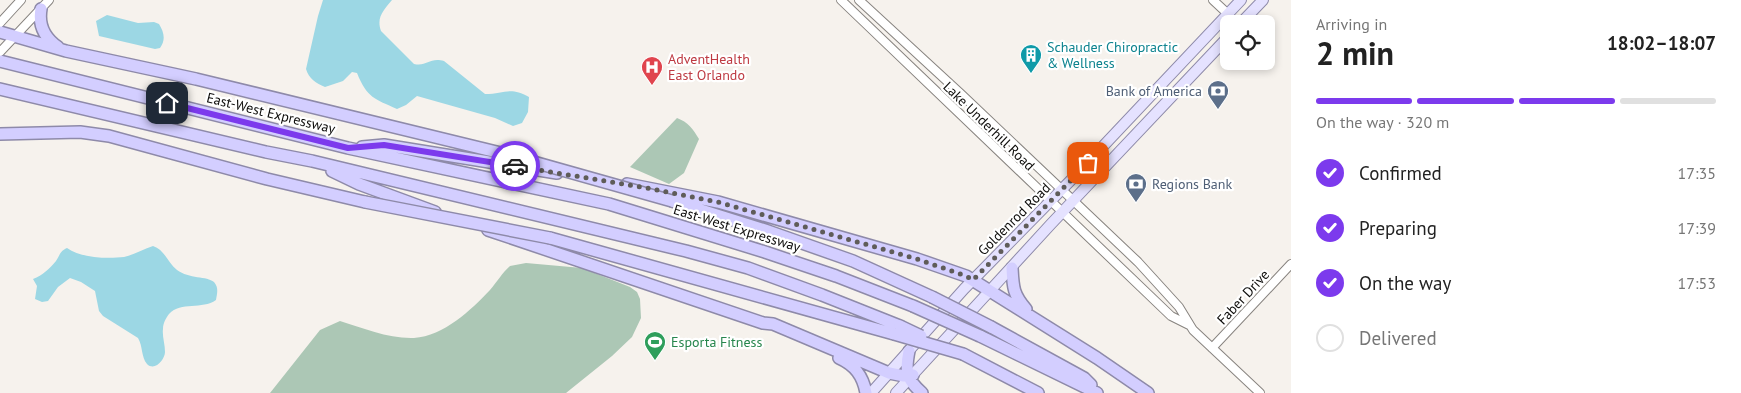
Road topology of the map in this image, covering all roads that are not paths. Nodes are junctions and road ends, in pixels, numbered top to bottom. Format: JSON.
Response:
{"nodes":[{"id":1,"x":21,"y":0,"type":"edge"},
{"id":2,"x":49,"y":0,"type":"edge"},
{"id":3,"x":841,"y":0,"type":"edge"},
{"id":4,"x":859,"y":0,"type":"edge"},
{"id":5,"x":1213,"y":0,"type":"edge"},
{"id":6,"x":1241,"y":0,"type":"edge"},
{"id":7,"x":1263,"y":0,"type":"edge"},
{"id":8,"x":1255,"y":4,"type":"edge"},
{"id":9,"x":41,"y":9,"type":"junction"},
{"id":10,"x":1228,"y":14,"type":"junction"},
{"id":11,"x":1247,"y":15,"type":"edge"},
{"id":12,"x":0,"y":23,"type":"edge"},
{"id":13,"x":0,"y":32,"type":"edge"},
{"id":14,"x":11,"y":40,"type":"junction"},
{"id":15,"x":1220,"y":46,"type":"edge"},
{"id":16,"x":62,"y":50,"type":"junction"},
{"id":17,"x":0,"y":52,"type":"edge"},
{"id":18,"x":1211,"y":55,"type":"junction"},
{"id":19,"x":0,"y":61,"type":"edge"},
{"id":20,"x":0,"y":89,"type":"edge"},
{"id":21,"x":0,"y":134,"type":"edge"},
{"id":22,"x":348,"y":148,"type":"junction"},
{"id":23,"x":312,"y":161,"type":"junction"},
{"id":24,"x":1062,"y":190,"type":"junction"},
{"id":25,"x":1073,"y":200,"type":"junction"},
{"id":26,"x":1050,"y":202,"type":"junction"},
{"id":27,"x":1062,"y":212,"type":"junction"},
{"id":28,"x":1291,"y":264,"type":"edge"},
{"id":29,"x":1012,"y":268,"type":"junction"},
{"id":30,"x":973,"y":280,"type":"junction"},
{"id":31,"x":990,"y":292,"type":"junction"},
{"id":32,"x":1032,"y":316,"type":"junction"},
{"id":33,"x":762,"y":323,"type":"junction"},
{"id":34,"x":1189,"y":325,"type":"junction"},
{"id":35,"x":897,"y":330,"type":"junction"},
{"id":36,"x":1212,"y":348,"type":"junction"},
{"id":37,"x":909,"y":351,"type":"junction"},
{"id":38,"x":889,"y":373,"type":"junction"},
{"id":39,"x":910,"y":377,"type":"junction"},
{"id":40,"x":866,"y":393,"type":"edge"},
{"id":41,"x":871,"y":393,"type":"edge"},
{"id":42,"x":896,"y":393,"type":"edge"},
{"id":43,"x":922,"y":393,"type":"edge"},
{"id":44,"x":1038,"y":393,"type":"edge"},
{"id":45,"x":1098,"y":393,"type":"edge"},
{"id":46,"x":1148,"y":393,"type":"edge"},
{"id":47,"x":1260,"y":393,"type":"edge"}],
"edges":[{"from":1,"to":12,"type":"street"},
{"from":2,"to":9,"type":"street"},
{"from":3,"to":26,"type":"street","name":"Lake Underhill Road"},
{"from":4,"to":24,"type":"street","name":"Lake Underhill Road"},
{"from":5,"to":10,"type":"street"},
{"from":6,"to":10,"type":"main road","name":"Goldenrod Road"},
{"from":7,"to":8,"type":"main road"},
{"from":8,"to":11,"type":"main road"},
{"from":9,"to":14,"type":"street"},
{"from":9,"to":16,"type":"highway"},
{"from":10,"to":18,"type":"main road"},
{"from":10,"to":24,"type":"main road","name":"Goldenrod Road"},
{"from":13,"to":14,"type":"highway"},
{"from":14,"to":16,"type":"highway"},
{"from":14,"to":17,"type":"street"},
{"from":15,"to":18,"type":"main road","name":"Goldenrod Road"},
{"from":16,"to":45,"type":"highway","bridge":true},
{"from":18,"to":25,"type":"main road","name":"Goldenrod Road"},
{"from":19,"to":22,"type":"highway","name":"East-West Expressway"},
{"from":20,"to":23,"type":"highway"},
{"from":21,"to":35,"type":"highway","bridge":true},
{"from":22,"to":30,"type":"highway"},
{"from":22,"to":45,"type":"highway","name":"East-West Expressway","bridge":true},
{"from":23,"to":33,"type":"highway"},
{"from":23,"to":35,"type":"highway"},
{"from":24,"to":25,"type":"street","name":"Lake Underhill Road"},
{"from":24,"to":26,"type":"main road","name":"Goldenrod Road"},
{"from":25,"to":27,"type":"main road","name":"Goldenrod Road"},
{"from":25,"to":34,"type":"street","name":"Lake Underhill Road"},
{"from":26,"to":27,"type":"street","name":"Lake Underhill Road"},
{"from":26,"to":30,"type":"main road","name":"Goldenrod Road"},
{"from":27,"to":29,"type":"main road","name":"Goldenrod Road"},
{"from":27,"to":34,"type":"street","name":"Lake Underhill Road"},
{"from":28,"to":36,"type":"street","name":"Faber Drive"},
{"from":29,"to":31,"type":"main road","name":"Goldenrod Road"},
{"from":29,"to":32,"type":"highway"},
{"from":30,"to":31,"type":"highway"},
{"from":30,"to":37,"type":"main road","name":"Goldenrod Road"},
{"from":31,"to":32,"type":"highway"},
{"from":31,"to":39,"type":"main road","name":"Goldenrod Road"},
{"from":32,"to":46,"type":"highway"},
{"from":33,"to":38,"type":"highway"},
{"from":33,"to":40,"type":"highway"},
{"from":34,"to":36,"type":"street","name":"Lake Underhill Road"},
{"from":35,"to":44,"type":"highway","bridge":true},
{"from":36,"to":47,"type":"street","name":"Lake Underhill Road"},
{"from":37,"to":38,"type":"main road","name":"Goldenrod Road"},
{"from":37,"to":39,"type":"highway"},
{"from":38,"to":39,"type":"highway"},
{"from":38,"to":41,"type":"main road","name":"Goldenrod Road"},
{"from":39,"to":42,"type":"main road","name":"Goldenrod Road"},
{"from":39,"to":43,"type":"highway"}]}
